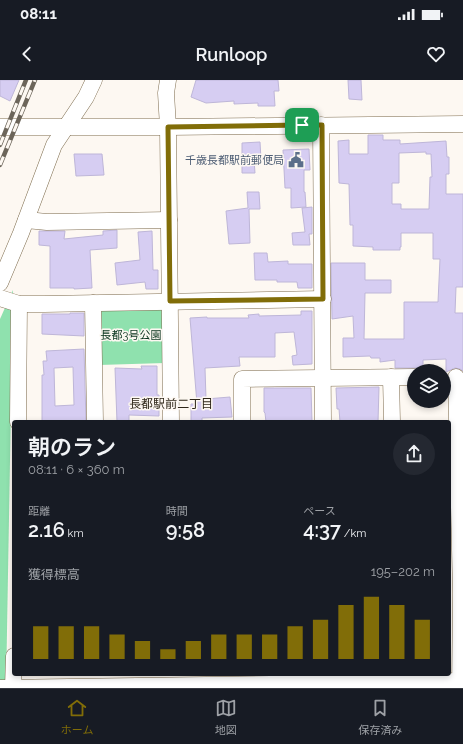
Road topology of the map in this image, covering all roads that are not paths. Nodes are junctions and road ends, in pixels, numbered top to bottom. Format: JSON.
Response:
{"nodes":[{"id":1,"x":94,"y":80,"type":"edge"},
{"id":2,"x":168,"y":80,"type":"edge"},
{"id":3,"x":463,"y":124,"type":"edge"},
{"id":4,"x":322,"y":125,"type":"junction"},
{"id":5,"x":0,"y":127,"type":"edge"},
{"id":6,"x":168,"y":127,"type":"junction"},
{"id":7,"x":66,"y":128,"type":"junction"},
{"id":8,"x":26,"y":220,"type":"junction"},
{"id":9,"x":169,"y":220,"type":"junction"},
{"id":10,"x":0,"y":282,"type":"edge"},
{"id":11,"x":0,"y":298,"type":"edge"},
{"id":12,"x":323,"y":299,"type":"junction"},
{"id":13,"x":170,"y":301,"type":"junction"},
{"id":14,"x":93,"y":303,"type":"junction"},
{"id":15,"x":19,"y":304,"type":"junction"},
{"id":16,"x":323,"y":377,"type":"junction"},
{"id":17,"x":391,"y":377,"type":"junction"},
{"id":18,"x":407,"y":377,"type":"edge"},
{"id":19,"x":454,"y":377,"type":"edge"},
{"id":20,"x":18,"y":420,"type":"edge"},
{"id":21,"x":95,"y":420,"type":"edge"},
{"id":22,"x":171,"y":420,"type":"edge"},
{"id":23,"x":242,"y":420,"type":"edge"},
{"id":24,"x":324,"y":420,"type":"edge"},
{"id":25,"x":392,"y":420,"type":"edge"},
{"id":26,"x":455,"y":594,"type":"edge"},
{"id":27,"x":13,"y":676,"type":"edge"},
{"id":28,"x":325,"y":681,"type":"edge"},
{"id":29,"x":173,"y":682,"type":"edge"},
{"id":30,"x":461,"y":683,"type":"edge"},
{"id":31,"x":0,"y":688,"type":"edge"},
{"id":32,"x":13,"y":688,"type":"edge"}],
"edges":[{"from":1,"to":7,"type":"street"},
{"from":2,"to":6,"type":"street"},
{"from":3,"to":4,"type":"street"},
{"from":4,"to":6,"type":"street"},
{"from":4,"to":12,"type":"street"},
{"from":5,"to":7,"type":"street"},
{"from":6,"to":7,"type":"street"},
{"from":6,"to":9,"type":"street"},
{"from":7,"to":8,"type":"street"},
{"from":8,"to":9,"type":"street"},
{"from":8,"to":10,"type":"street"},
{"from":9,"to":13,"type":"street"},
{"from":11,"to":15,"type":"street"},
{"from":12,"to":13,"type":"street"},
{"from":12,"to":16,"type":"street"},
{"from":13,"to":14,"type":"street"},
{"from":13,"to":22,"type":"street"},
{"from":14,"to":15,"type":"street"},
{"from":14,"to":21,"type":"street"},
{"from":15,"to":20,"type":"street"},
{"from":16,"to":17,"type":"street"},
{"from":16,"to":23,"type":"street"},
{"from":16,"to":24,"type":"street"},
{"from":17,"to":18,"type":"street"},
{"from":17,"to":25,"type":"street"},
{"from":19,"to":26,"type":"street"},
{"from":26,"to":30,"type":"street"},
{"from":27,"to":32,"type":"street"},
{"from":28,"to":29,"type":"street"},
{"from":28,"to":30,"type":"street"},
{"from":29,"to":32,"type":"street"},
{"from":31,"to":32,"type":"street"}]}
